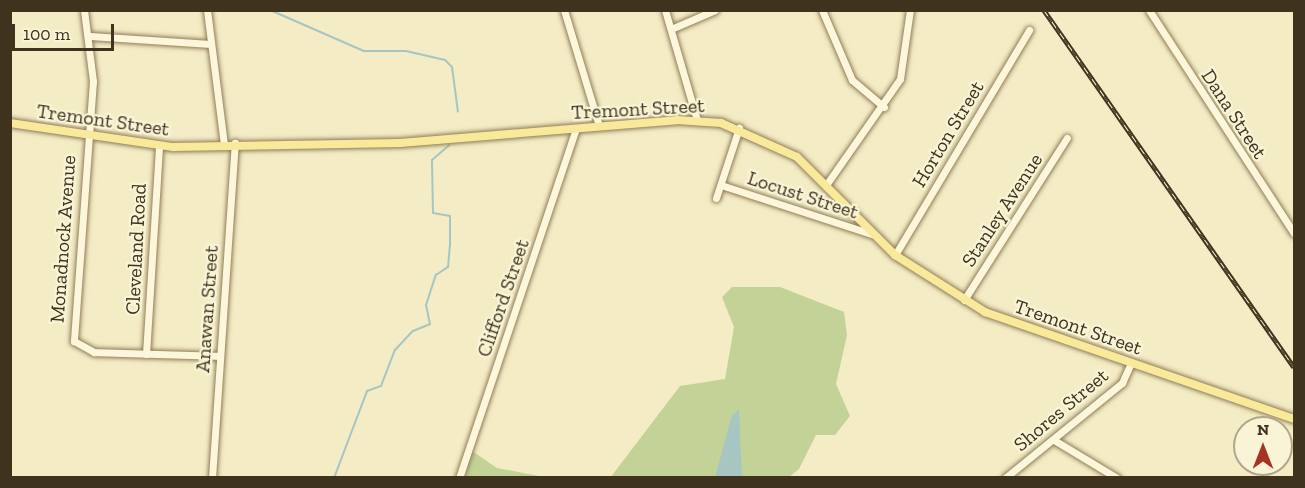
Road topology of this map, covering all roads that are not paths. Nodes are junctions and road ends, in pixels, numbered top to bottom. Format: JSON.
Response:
{"nodes":[{"id":1,"x":84,"y":10,"type":"edge"},
{"id":2,"x":207,"y":10,"type":"edge"},
{"id":3,"x":564,"y":10,"type":"edge"},
{"id":4,"x":665,"y":10,"type":"edge"},
{"id":5,"x":715,"y":10,"type":"edge"},
{"id":6,"x":822,"y":10,"type":"edge"},
{"id":7,"x":910,"y":10,"type":"edge"},
{"id":8,"x":1149,"y":10,"type":"edge"},
{"id":9,"x":671,"y":29,"type":"junction"},
{"id":10,"x":1029,"y":30,"type":"dead end"},
{"id":11,"x":90,"y":36,"type":"junction"},
{"id":12,"x":211,"y":44,"type":"junction"},
{"id":13,"x":884,"y":107,"type":"junction"},
{"id":14,"x":697,"y":120,"type":"junction"},
{"id":15,"x":10,"y":123,"type":"edge"},
{"id":16,"x":599,"y":126,"type":"junction"},
{"id":17,"x":576,"y":128,"type":"junction"},
{"id":18,"x":739,"y":128,"type":"junction"},
{"id":19,"x":87,"y":135,"type":"junction"},
{"id":20,"x":1067,"y":138,"type":"dead end"},
{"id":21,"x":235,"y":143,"type":"junction"},
{"id":22,"x":224,"y":144,"type":"junction"},
{"id":23,"x":159,"y":146,"type":"junction"},
{"id":24,"x":721,"y":185,"type":"junction"},
{"id":25,"x":826,"y":185,"type":"junction"},
{"id":26,"x":716,"y":198,"type":"dead end"},
{"id":27,"x":1294,"y":233,"type":"edge"},
{"id":28,"x":875,"y":235,"type":"junction"},
{"id":29,"x":895,"y":255,"type":"junction"},
{"id":30,"x":964,"y":300,"type":"junction"},
{"id":31,"x":146,"y":354,"type":"junction"},
{"id":32,"x":220,"y":356,"type":"junction"},
{"id":33,"x":1131,"y":363,"type":"junction"},
{"id":34,"x":1294,"y":419,"type":"edge"},
{"id":35,"x":1054,"y":440,"type":"junction"},
{"id":36,"x":212,"y":477,"type":"edge"},
{"id":37,"x":459,"y":477,"type":"edge"},
{"id":38,"x":1005,"y":477,"type":"edge"},
{"id":39,"x":1117,"y":477,"type":"edge"}],
"edges":[{"from":1,"to":11,"type":"street","name":"Monadnock Avenue"},
{"from":2,"to":12,"type":"street"},
{"from":3,"to":16,"type":"street"},
{"from":4,"to":9,"type":"street"},
{"from":5,"to":9,"type":"street"},
{"from":6,"to":13,"type":"street"},
{"from":7,"to":13,"type":"street"},
{"from":8,"to":27,"type":"street","name":"Dana Street"},
{"from":9,"to":14,"type":"street"},
{"from":10,"to":29,"type":"street","name":"Horton Street"},
{"from":11,"to":12,"type":"street"},
{"from":11,"to":19,"type":"street","name":"Monadnock Avenue"},
{"from":12,"to":22,"type":"street"},
{"from":13,"to":25,"type":"street"},
{"from":14,"to":16,"type":"main road","name":"Tremont Street"},
{"from":14,"to":18,"type":"main road","name":"Tremont Street"},
{"from":15,"to":19,"type":"main road","name":"Tremont Street"},
{"from":16,"to":17,"type":"main road","name":"Tremont Street"},
{"from":17,"to":21,"type":"main road","name":"Tremont Street"},
{"from":17,"to":37,"type":"street","name":"Clifford Street"},
{"from":18,"to":24,"type":"street"},
{"from":18,"to":25,"type":"main road","name":"Tremont Street"},
{"from":19,"to":23,"type":"main road","name":"Tremont Street"},
{"from":19,"to":31,"type":"street","name":"Monadnock Avenue"},
{"from":20,"to":30,"type":"street","name":"Stanley Avenue"},
{"from":21,"to":22,"type":"main road","name":"Tremont Street"},
{"from":21,"to":32,"type":"street","name":"Anawan Street"},
{"from":22,"to":23,"type":"main road","name":"Tremont Street"},
{"from":23,"to":31,"type":"street","name":"Cleveland Road"},
{"from":24,"to":26,"type":"street"},
{"from":24,"to":28,"type":"street","name":"Locust Street"},
{"from":25,"to":28,"type":"main road","name":"Tremont Street"},
{"from":28,"to":29,"type":"main road","name":"Tremont Street"},
{"from":29,"to":30,"type":"main road","name":"Tremont Street"},
{"from":30,"to":33,"type":"main road","name":"Tremont Street"},
{"from":31,"to":32,"type":"street"},
{"from":32,"to":36,"type":"street","name":"Anawan Street"},
{"from":33,"to":34,"type":"main road","name":"Tremont Street"},
{"from":33,"to":35,"type":"street","name":"Shores Street"},
{"from":35,"to":38,"type":"street","name":"Shores Street"},
{"from":35,"to":39,"type":"street"}]}
